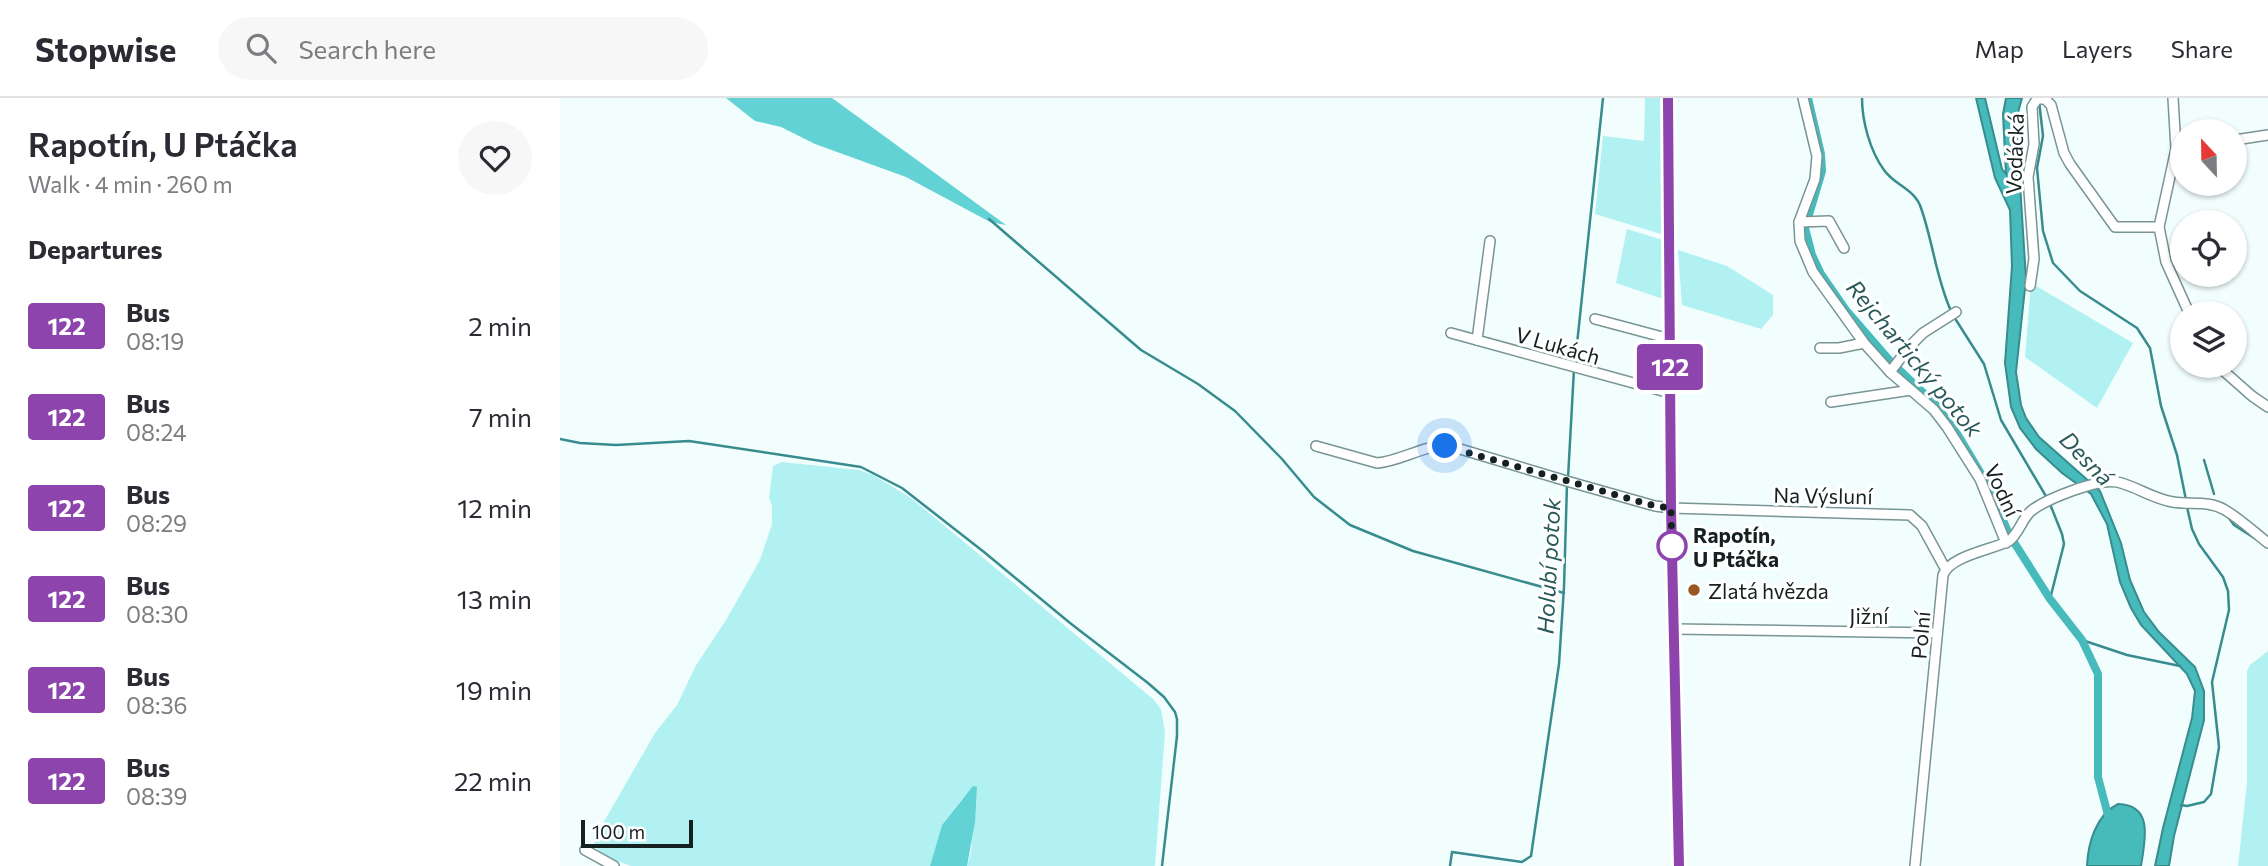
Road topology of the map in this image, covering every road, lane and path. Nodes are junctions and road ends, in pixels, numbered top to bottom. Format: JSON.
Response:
{"nodes":[{"id":1,"x":1668,"y":98,"type":"edge"},
{"id":2,"x":1803,"y":98,"type":"edge"},
{"id":3,"x":2173,"y":98,"type":"edge"},
{"id":4,"x":2040,"y":99,"type":"edge"},
{"id":5,"x":2175,"y":119,"type":"edge"},
{"id":6,"x":2268,"y":135,"type":"edge"},
{"id":7,"x":2247,"y":138,"type":"edge"},
{"id":8,"x":2170,"y":182,"type":"edge"},
{"id":9,"x":1804,"y":221,"type":"junction"},
{"id":10,"x":2158,"y":227,"type":"junction"},
{"id":11,"x":1490,"y":241,"type":"dead end"},
{"id":12,"x":1844,"y":248,"type":"dead end"},
{"id":13,"x":2030,"y":286,"type":"dead end"},
{"id":14,"x":2184,"y":301,"type":"edge"},
{"id":15,"x":1956,"y":312,"type":"dead end"},
{"id":16,"x":1595,"y":319,"type":"dead end"},
{"id":17,"x":1451,"y":332,"type":"dead end"},
{"id":18,"x":1670,"y":339,"type":"junction"},
{"id":19,"x":1477,"y":340,"type":"junction"},
{"id":20,"x":1864,"y":343,"type":"junction"},
{"id":21,"x":1820,"y":348,"type":"dead end"},
{"id":22,"x":1893,"y":368,"type":"junction"},
{"id":23,"x":2232,"y":378,"type":"edge"},
{"id":24,"x":1911,"y":390,"type":"junction"},
{"id":25,"x":1670,"y":393,"type":"junction"},
{"id":26,"x":1831,"y":402,"type":"dead end"},
{"id":27,"x":2268,"y":407,"type":"edge"},
{"id":28,"x":1316,"y":446,"type":"dead end"},
{"id":29,"x":1671,"y":508,"type":"junction"},
{"id":30,"x":2010,"y":540,"type":"junction"},
{"id":31,"x":2268,"y":543,"type":"edge"},
{"id":32,"x":1945,"y":568,"type":"junction"},
{"id":33,"x":1674,"y":629,"type":"junction"},
{"id":34,"x":1937,"y":633,"type":"junction"},
{"id":35,"x":584,"y":850,"type":"dead end"},
{"id":36,"x":614,"y":866,"type":"edge"},
{"id":37,"x":1679,"y":866,"type":"edge"},
{"id":38,"x":1915,"y":866,"type":"edge"}],
"edges":[{"from":1,"to":18,"type":"main road"},
{"from":2,"to":9,"type":"street"},
{"from":3,"to":5,"type":"street"},
{"from":4,"to":10,"type":"street","name":"Vodácká"},
{"from":4,"to":13,"type":"street","name":"Vodácká"},
{"from":6,"to":7,"type":"street"},
{"from":8,"to":10,"type":"street"},
{"from":9,"to":12,"type":"street"},
{"from":9,"to":20,"type":"street","name":"Vodní"},
{"from":10,"to":14,"type":"street"},
{"from":11,"to":19,"type":"street"},
{"from":15,"to":22,"type":"street"},
{"from":16,"to":18,"type":"street"},
{"from":17,"to":19,"type":"street","name":"V Lukách"},
{"from":18,"to":25,"type":"main road"},
{"from":19,"to":25,"type":"street","name":"V Lukách"},
{"from":20,"to":21,"type":"street"},
{"from":20,"to":22,"type":"street","name":"Vodní"},
{"from":22,"to":24,"type":"street","name":"Vodní"},
{"from":23,"to":27,"type":"street"},
{"from":24,"to":26,"type":"street"},
{"from":24,"to":30,"type":"street","name":"Vodní"},
{"from":25,"to":29,"type":"main road"},
{"from":28,"to":29,"type":"street"},
{"from":29,"to":32,"type":"street","name":"Na Výsluní"},
{"from":29,"to":33,"type":"main road"},
{"from":30,"to":31,"type":"street"},
{"from":30,"to":32,"type":"street"},
{"from":32,"to":34,"type":"street","name":"Polní"},
{"from":33,"to":34,"type":"street","name":"Jižní"},
{"from":33,"to":37,"type":"main road"},
{"from":34,"to":38,"type":"street","name":"Polní"},
{"from":35,"to":36,"type":"street"}]}
